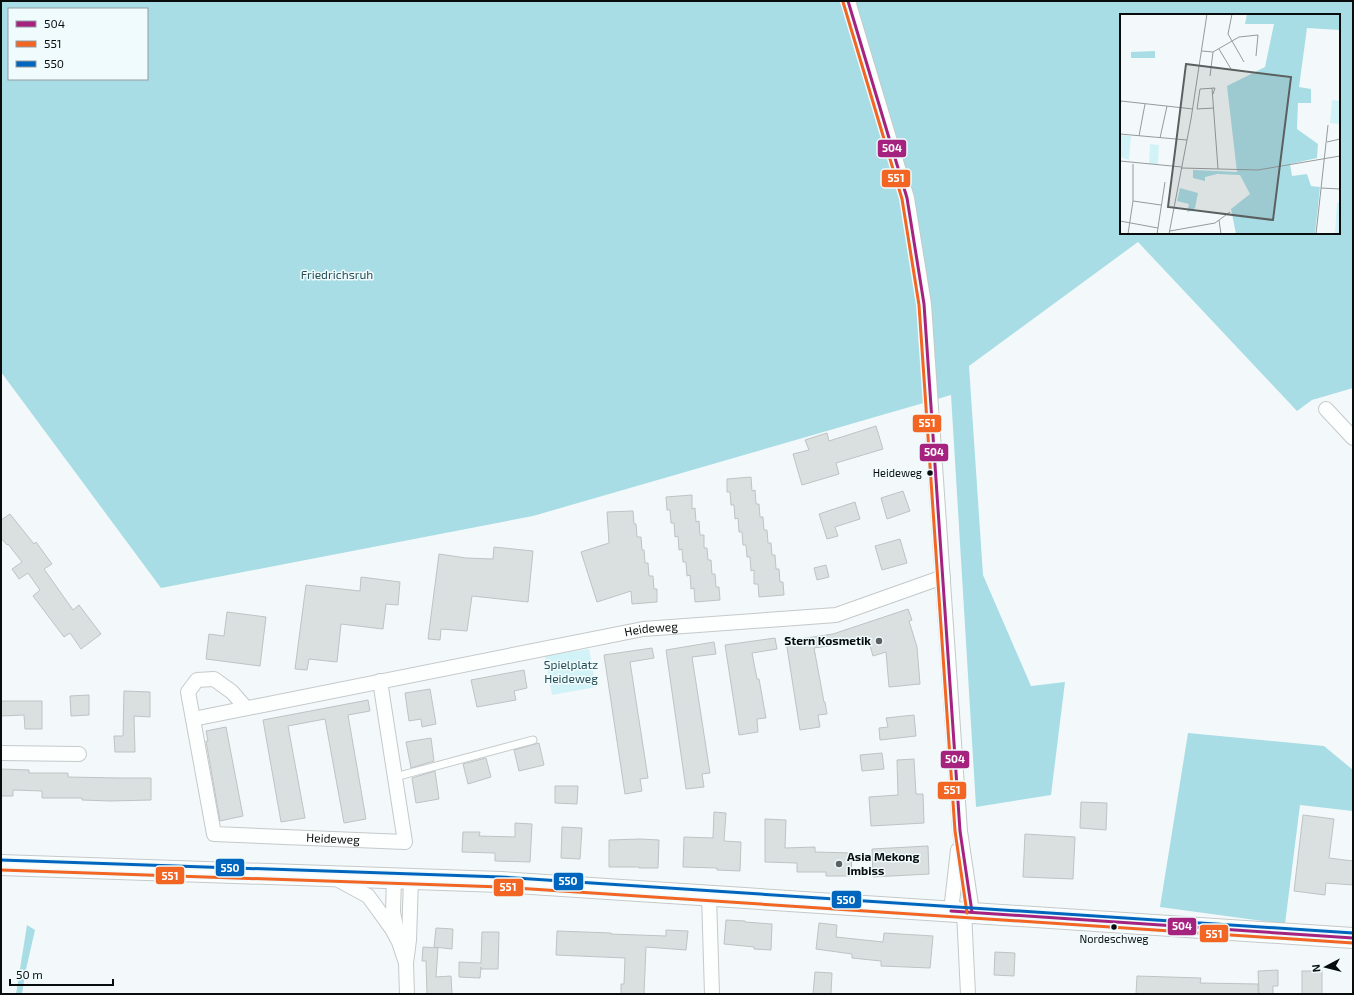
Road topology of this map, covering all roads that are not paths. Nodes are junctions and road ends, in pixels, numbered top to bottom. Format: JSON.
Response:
{"nodes":[{"id":1,"x":848,"y":1,"type":"edge"},
{"id":2,"x":1326,"y":409,"type":"dead end"},
{"id":3,"x":1353,"y":438,"type":"edge"},
{"id":4,"x":943,"y":577,"type":"junction"},
{"id":5,"x":380,"y":681,"type":"junction"},
{"id":6,"x":246,"y":708,"type":"junction"},
{"id":7,"x":193,"y":719,"type":"junction"},
{"id":8,"x":533,"y":740,"type":"dead end"},
{"id":9,"x":1,"y":753,"type":"edge"},
{"id":10,"x":79,"y":754,"type":"dead end"},
{"id":11,"x":395,"y":777,"type":"junction"},
{"id":12,"x":960,"y":831,"type":"junction"},
{"id":13,"x":1,"y":865,"type":"edge"},
{"id":14,"x":332,"y":876,"type":"junction"},
{"id":15,"x":402,"y":879,"type":"junction"},
{"id":16,"x":709,"y":896,"type":"junction"},
{"id":17,"x":963,"y":912,"type":"junction"},
{"id":18,"x":1353,"y":938,"type":"edge"},
{"id":19,"x":399,"y":942,"type":"junction"},
{"id":20,"x":406,"y":963,"type":"junction"},
{"id":21,"x":407,"y":994,"type":"edge"},
{"id":22,"x":712,"y":994,"type":"edge"},
{"id":23,"x":968,"y":994,"type":"edge"}],
"edges":[{"from":1,"to":4,"type":"street"},
{"from":2,"to":3,"type":"street"},
{"from":4,"to":5,"type":"street","name":"Heideweg"},
{"from":4,"to":12,"type":"street"},
{"from":5,"to":6,"type":"street","name":"Heideweg"},
{"from":5,"to":11,"type":"street","name":"Heideweg"},
{"from":6,"to":7,"type":"street","name":"Heideweg"},
{"from":6,"to":7,"type":"street","name":"Heideweg"},
{"from":7,"to":11,"type":"street","name":"Heideweg"},
{"from":8,"to":11,"type":"lane"},
{"from":9,"to":10,"type":"street"},
{"from":12,"to":17,"type":"street"},
{"from":12,"to":17,"type":"street"},
{"from":13,"to":14,"type":"main road"},
{"from":14,"to":15,"type":"main road"},
{"from":14,"to":19,"type":"street"},
{"from":15,"to":16,"type":"main road"},
{"from":15,"to":19,"type":"street"},
{"from":15,"to":20,"type":"street"},
{"from":16,"to":17,"type":"main road"},
{"from":16,"to":22,"type":"street"},
{"from":17,"to":18,"type":"main road"},
{"from":17,"to":23,"type":"street"},
{"from":19,"to":20,"type":"street"},
{"from":20,"to":21,"type":"street"}]}
